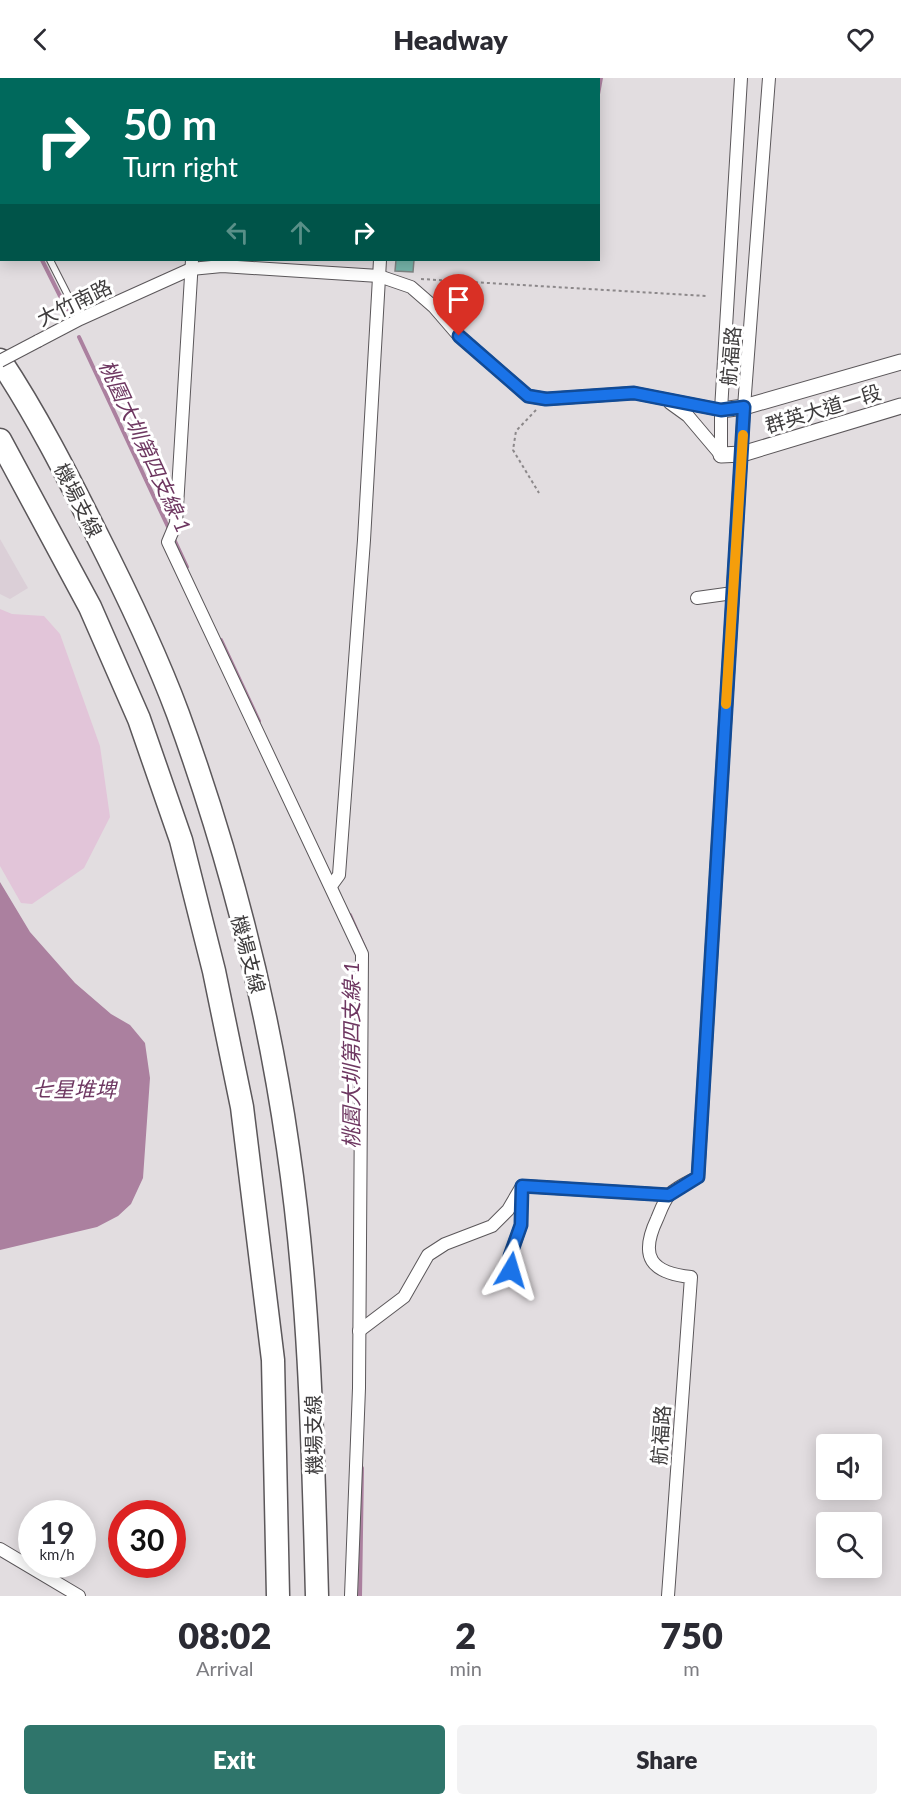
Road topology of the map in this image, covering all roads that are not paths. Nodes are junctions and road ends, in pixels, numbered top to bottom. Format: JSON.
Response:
{"nodes":[{"id":1,"x":741,"y":78,"type":"edge"},
{"id":2,"x":769,"y":78,"type":"edge"},
{"id":3,"x":51,"y":261,"type":"edge"},
{"id":4,"x":380,"y":261,"type":"edge"},
{"id":5,"x":192,"y":264,"type":"edge"},
{"id":6,"x":379,"y":276,"type":"junction"},
{"id":7,"x":80,"y":319,"type":"junction"},
{"id":8,"x":0,"y":361,"type":"edge"},
{"id":9,"x":901,"y":362,"type":"edge"},
{"id":10,"x":667,"y":401,"type":"junction"},
{"id":11,"x":901,"y":406,"type":"edge"},
{"id":12,"x":744,"y":407,"type":"junction"},
{"id":13,"x":721,"y":410,"type":"junction"},
{"id":14,"x":0,"y":440,"type":"edge"},
{"id":15,"x":742,"y":454,"type":"junction"},
{"id":16,"x":721,"y":455,"type":"junction"},
{"id":17,"x":733,"y":593,"type":"junction"},
{"id":18,"x":697,"y":598,"type":"dead end"},
{"id":19,"x":331,"y":886,"type":"junction"},
{"id":20,"x":522,"y":1186,"type":"junction"},
{"id":21,"x":669,"y":1195,"type":"junction"},
{"id":22,"x":511,"y":1270,"type":"dead end"},
{"id":23,"x":359,"y":1331,"type":"junction"},
{"id":24,"x":0,"y":1549,"type":"edge"},
{"id":25,"x":79,"y":1596,"type":"edge"},
{"id":26,"x":278,"y":1596,"type":"edge"},
{"id":27,"x":317,"y":1596,"type":"edge"},
{"id":28,"x":351,"y":1596,"type":"edge"},
{"id":29,"x":668,"y":1596,"type":"edge"}],
"edges":[{"from":1,"to":13,"type":"street","name":"航福路"},
{"from":2,"to":12,"type":"street","name":"航福路"},
{"from":3,"to":7,"type":"lane"},
{"from":4,"to":6,"type":"street"},
{"from":5,"to":6,"type":"street","name":"大竹南路"},
{"from":5,"to":7,"type":"street","name":"大竹南路"},
{"from":5,"to":19,"type":"street"},
{"from":6,"to":10,"type":"street","name":"大竹南路"},
{"from":6,"to":19,"type":"street"},
{"from":7,"to":8,"type":"street","name":"大竹南路","bridge":true},
{"from":8,"to":27,"type":"highway","name":"機場支線"},
{"from":9,"to":12,"type":"street","name":"群英大道一段"},
{"from":10,"to":13,"type":"street"},
{"from":10,"to":16,"type":"street"},
{"from":11,"to":15,"type":"street","name":"群英大道一段"},
{"from":12,"to":13,"type":"street","name":"群英大道一段"},
{"from":12,"to":15,"type":"street","name":"航福路"},
{"from":13,"to":16,"type":"street","name":"航福路"},
{"from":14,"to":26,"type":"highway","name":"機場支線"},
{"from":15,"to":16,"type":"street","name":"群英大道一段"},
{"from":15,"to":17,"type":"street","name":"航福路"},
{"from":17,"to":18,"type":"street"},
{"from":17,"to":21,"type":"street","name":"航福路"},
{"from":19,"to":23,"type":"street"},
{"from":20,"to":21,"type":"street"},
{"from":20,"to":22,"type":"street"},
{"from":20,"to":23,"type":"street"},
{"from":21,"to":29,"type":"street","name":"航福路"},
{"from":23,"to":28,"type":"street"},
{"from":24,"to":25,"type":"street"}]}
